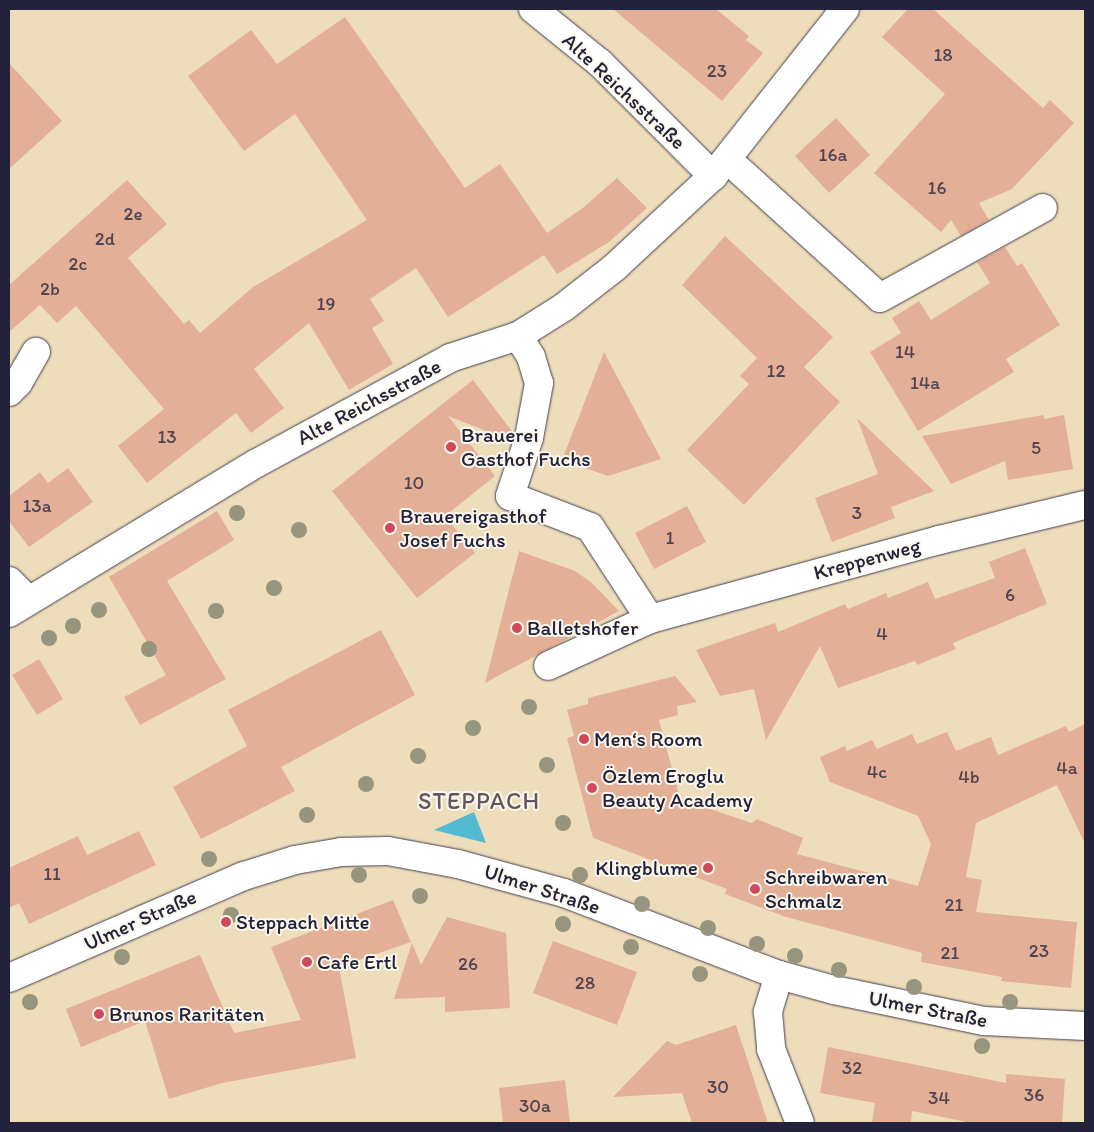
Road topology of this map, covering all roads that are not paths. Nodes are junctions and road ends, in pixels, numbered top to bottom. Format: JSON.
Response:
{"nodes":[{"id":1,"x":533,"y":9,"type":"edge"},
{"id":2,"x":845,"y":9,"type":"edge"},
{"id":3,"x":721,"y":168,"type":"junction"},
{"id":4,"x":1043,"y":208,"type":"dead end"},
{"id":5,"x":518,"y":336,"type":"junction"},
{"id":6,"x":36,"y":352,"type":"dead end"},
{"id":7,"x":9,"y":392,"type":"edge"},
{"id":8,"x":1085,"y":505,"type":"edge"},
{"id":9,"x":15,"y":598,"type":"edge"},
{"id":10,"x":650,"y":619,"type":"junction"},
{"id":11,"x":548,"y":666,"type":"dead end"},
{"id":12,"x":779,"y":975,"type":"junction"},
{"id":13,"x":9,"y":978,"type":"edge"},
{"id":14,"x":1085,"y":1026,"type":"edge"},
{"id":15,"x":800,"y":1123,"type":"edge"}],
"edges":[{"from":1,"to":3,"type":"street","name":"Alte Reichsstraße"},
{"from":2,"to":3,"type":"street","name":"Alte Reichsstraße"},
{"from":3,"to":4,"type":"street"},
{"from":3,"to":5,"type":"street","name":"Alte Reichsstraße"},
{"from":5,"to":9,"type":"street","name":"Alte Reichsstraße"},
{"from":5,"to":10,"type":"street"},
{"from":6,"to":7,"type":"street"},
{"from":8,"to":10,"type":"street","name":"Kreppenweg"},
{"from":10,"to":11,"type":"street","name":"Kreppenweg"},
{"from":12,"to":13,"type":"street","name":"Ulmer Straße"},
{"from":12,"to":14,"type":"street","name":"Ulmer Straße"},
{"from":12,"to":15,"type":"street"}]}
